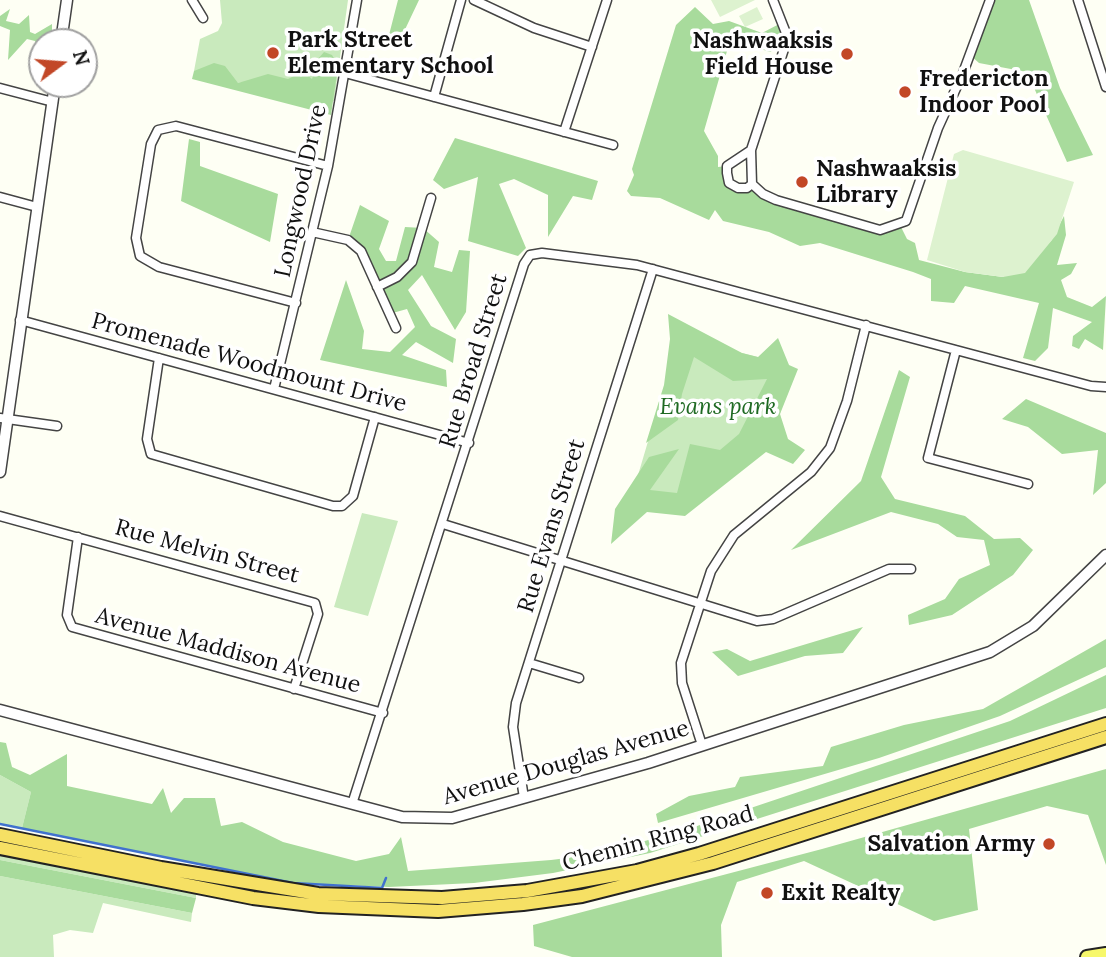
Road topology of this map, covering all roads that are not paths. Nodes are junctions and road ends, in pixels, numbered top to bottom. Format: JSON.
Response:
{"nodes":[{"id":1,"x":67,"y":0,"type":"edge"},
{"id":2,"x":192,"y":0,"type":"edge"},
{"id":3,"x":357,"y":0,"type":"edge"},
{"id":4,"x":461,"y":0,"type":"edge"},
{"id":5,"x":474,"y":0,"type":"edge"},
{"id":6,"x":607,"y":0,"type":"edge"},
{"id":7,"x":773,"y":0,"type":"edge"},
{"id":8,"x":990,"y":0,"type":"edge"},
{"id":9,"x":1077,"y":0,"type":"edge"},
{"id":10,"x":202,"y":18,"type":"dead end"},
{"id":11,"x":63,"y":28,"type":"edge"},
{"id":12,"x":592,"y":47,"type":"junction"},
{"id":13,"x":345,"y":73,"type":"junction"},
{"id":14,"x":1106,"y":87,"type":"edge"},
{"id":15,"x":0,"y":88,"type":"edge"},
{"id":16,"x":435,"y":97,"type":"junction"},
{"id":17,"x":53,"y":98,"type":"edge"},
{"id":18,"x":53,"y":102,"type":"junction"},
{"id":19,"x":564,"y":132,"type":"junction"},
{"id":20,"x":613,"y":145,"type":"dead end"},
{"id":21,"x":751,"y":150,"type":"junction"},
{"id":22,"x":328,"y":166,"type":"junction"},
{"id":23,"x":752,"y":184,"type":"junction"},
{"id":24,"x":0,"y":197,"type":"edge"},
{"id":25,"x":431,"y":198,"type":"dead end"},
{"id":26,"x":37,"y":207,"type":"junction"},
{"id":27,"x":312,"y":232,"type":"junction"},
{"id":28,"x":653,"y":269,"type":"junction"},
{"id":29,"x":377,"y":287,"type":"junction"},
{"id":30,"x":296,"y":303,"type":"junction"},
{"id":31,"x":20,"y":320,"type":"junction"},
{"id":32,"x":866,"y":326,"type":"junction"},
{"id":33,"x":396,"y":328,"type":"dead end"},
{"id":34,"x":956,"y":350,"type":"junction"},
{"id":35,"x":159,"y":358,"type":"junction"},
{"id":36,"x":1106,"y":387,"type":"edge"},
{"id":37,"x":274,"y":389,"type":"junction"},
{"id":38,"x":374,"y":417,"type":"junction"},
{"id":39,"x":4,"y":418,"type":"edge"},
{"id":40,"x":57,"y":426,"type":"dead end"},
{"id":41,"x":469,"y":443,"type":"junction"},
{"id":42,"x":0,"y":472,"type":"edge"},
{"id":43,"x":1028,"y":484,"type":"dead end"},
{"id":44,"x":0,"y":516,"type":"edge"},
{"id":45,"x":443,"y":524,"type":"junction"},
{"id":46,"x":78,"y":537,"type":"junction"},
{"id":47,"x":1106,"y":555,"type":"edge"},
{"id":48,"x":561,"y":561,"type":"junction"},
{"id":49,"x":911,"y":569,"type":"dead end"},
{"id":50,"x":698,"y":605,"type":"junction"},
{"id":51,"x":529,"y":663,"type":"junction"},
{"id":52,"x":579,"y":678,"type":"dead end"},
{"id":53,"x":294,"y":689,"type":"junction"},
{"id":54,"x":0,"y":710,"type":"edge"},
{"id":55,"x":383,"y":713,"type":"junction"},
{"id":56,"x":1106,"y":724,"type":"edge"},
{"id":57,"x":1106,"y":737,"type":"edge"},
{"id":58,"x":702,"y":745,"type":"junction"},
{"id":59,"x":524,"y":798,"type":"junction"},
{"id":60,"x":352,"y":804,"type":"junction"},
{"id":61,"x":0,"y":835,"type":"edge"},
{"id":62,"x":0,"y":848,"type":"edge"},
{"id":63,"x":1106,"y":954,"type":"edge"},
{"id":64,"x":1087,"y":957,"type":"edge"}],
"edges":[{"from":1,"to":11,"type":"street"},
{"from":2,"to":10,"type":"street"},
{"from":3,"to":13,"type":"street","name":"Longwood Drive"},
{"from":4,"to":16,"type":"street"},
{"from":5,"to":12,"type":"street"},
{"from":6,"to":12,"type":"street"},
{"from":7,"to":21,"type":"street"},
{"from":8,"to":23,"type":"street"},
{"from":9,"to":14,"type":"street"},
{"from":12,"to":19,"type":"street"},
{"from":13,"to":16,"type":"street"},
{"from":13,"to":22,"type":"street","name":"Longwood Drive"},
{"from":15,"to":18,"type":"street"},
{"from":16,"to":19,"type":"street"},
{"from":17,"to":18,"type":"street"},
{"from":18,"to":26,"type":"street"},
{"from":19,"to":20,"type":"street"},
{"from":21,"to":23,"type":"street"},
{"from":21,"to":23,"type":"street"},
{"from":22,"to":27,"type":"street","name":"Longwood Drive"},
{"from":22,"to":30,"type":"street"},
{"from":24,"to":26,"type":"street"},
{"from":25,"to":29,"type":"street"},
{"from":26,"to":31,"type":"street"},
{"from":27,"to":29,"type":"street"},
{"from":27,"to":30,"type":"street","name":"Longwood Drive"},
{"from":28,"to":32,"type":"street","name":"Rue Broad Street"},
{"from":28,"to":41,"type":"street","name":"Rue Broad Street"},
{"from":28,"to":48,"type":"street","name":"Rue Evans Street"},
{"from":29,"to":33,"type":"street"},
{"from":30,"to":37,"type":"street","name":"Longwood Drive"},
{"from":31,"to":35,"type":"street","name":"Promenade Woodmount Drive"},
{"from":31,"to":39,"type":"street"},
{"from":32,"to":34,"type":"street","name":"Rue Broad Street"},
{"from":32,"to":50,"type":"street"},
{"from":34,"to":36,"type":"street","name":"Rue Broad Street"},
{"from":34,"to":43,"type":"street"},
{"from":35,"to":37,"type":"street","name":"Promenade Woodmount Drive"},
{"from":35,"to":38,"type":"street"},
{"from":37,"to":38,"type":"street","name":"Promenade Woodmount Drive"},
{"from":38,"to":41,"type":"street","name":"Promenade Woodmount Drive"},
{"from":39,"to":40,"type":"street"},
{"from":39,"to":42,"type":"street"},
{"from":41,"to":45,"type":"street","name":"Rue Broad Street"},
{"from":44,"to":46,"type":"street","name":"Rue Melvin Street"},
{"from":45,"to":48,"type":"street"},
{"from":45,"to":55,"type":"street","name":"Rue Broad Street"},
{"from":46,"to":53,"type":"street","name":"Avenue Maddison Avenue"},
{"from":46,"to":53,"type":"street","name":"Rue Melvin Street"},
{"from":47,"to":58,"type":"street","name":"Avenue Douglas Avenue"},
{"from":48,"to":50,"type":"street"},
{"from":48,"to":51,"type":"street","name":"Rue Evans Street"},
{"from":49,"to":50,"type":"street"},
{"from":50,"to":58,"type":"street"},
{"from":51,"to":52,"type":"street"},
{"from":51,"to":59,"type":"street","name":"Rue Evans Street"},
{"from":53,"to":55,"type":"street","name":"Avenue Maddison Avenue"},
{"from":54,"to":60,"type":"street","name":"Avenue Douglas Avenue"},
{"from":55,"to":60,"type":"street","name":"Rue Broad Street"},
{"from":56,"to":61,"type":"highway","name":"Chemin Ring Road"},
{"from":57,"to":62,"type":"highway","name":"Chemin Ring Road"},
{"from":58,"to":59,"type":"street","name":"Avenue Douglas Avenue"},
{"from":59,"to":60,"type":"street","name":"Avenue Douglas Avenue"},
{"from":63,"to":64,"type":"main road"}]}
